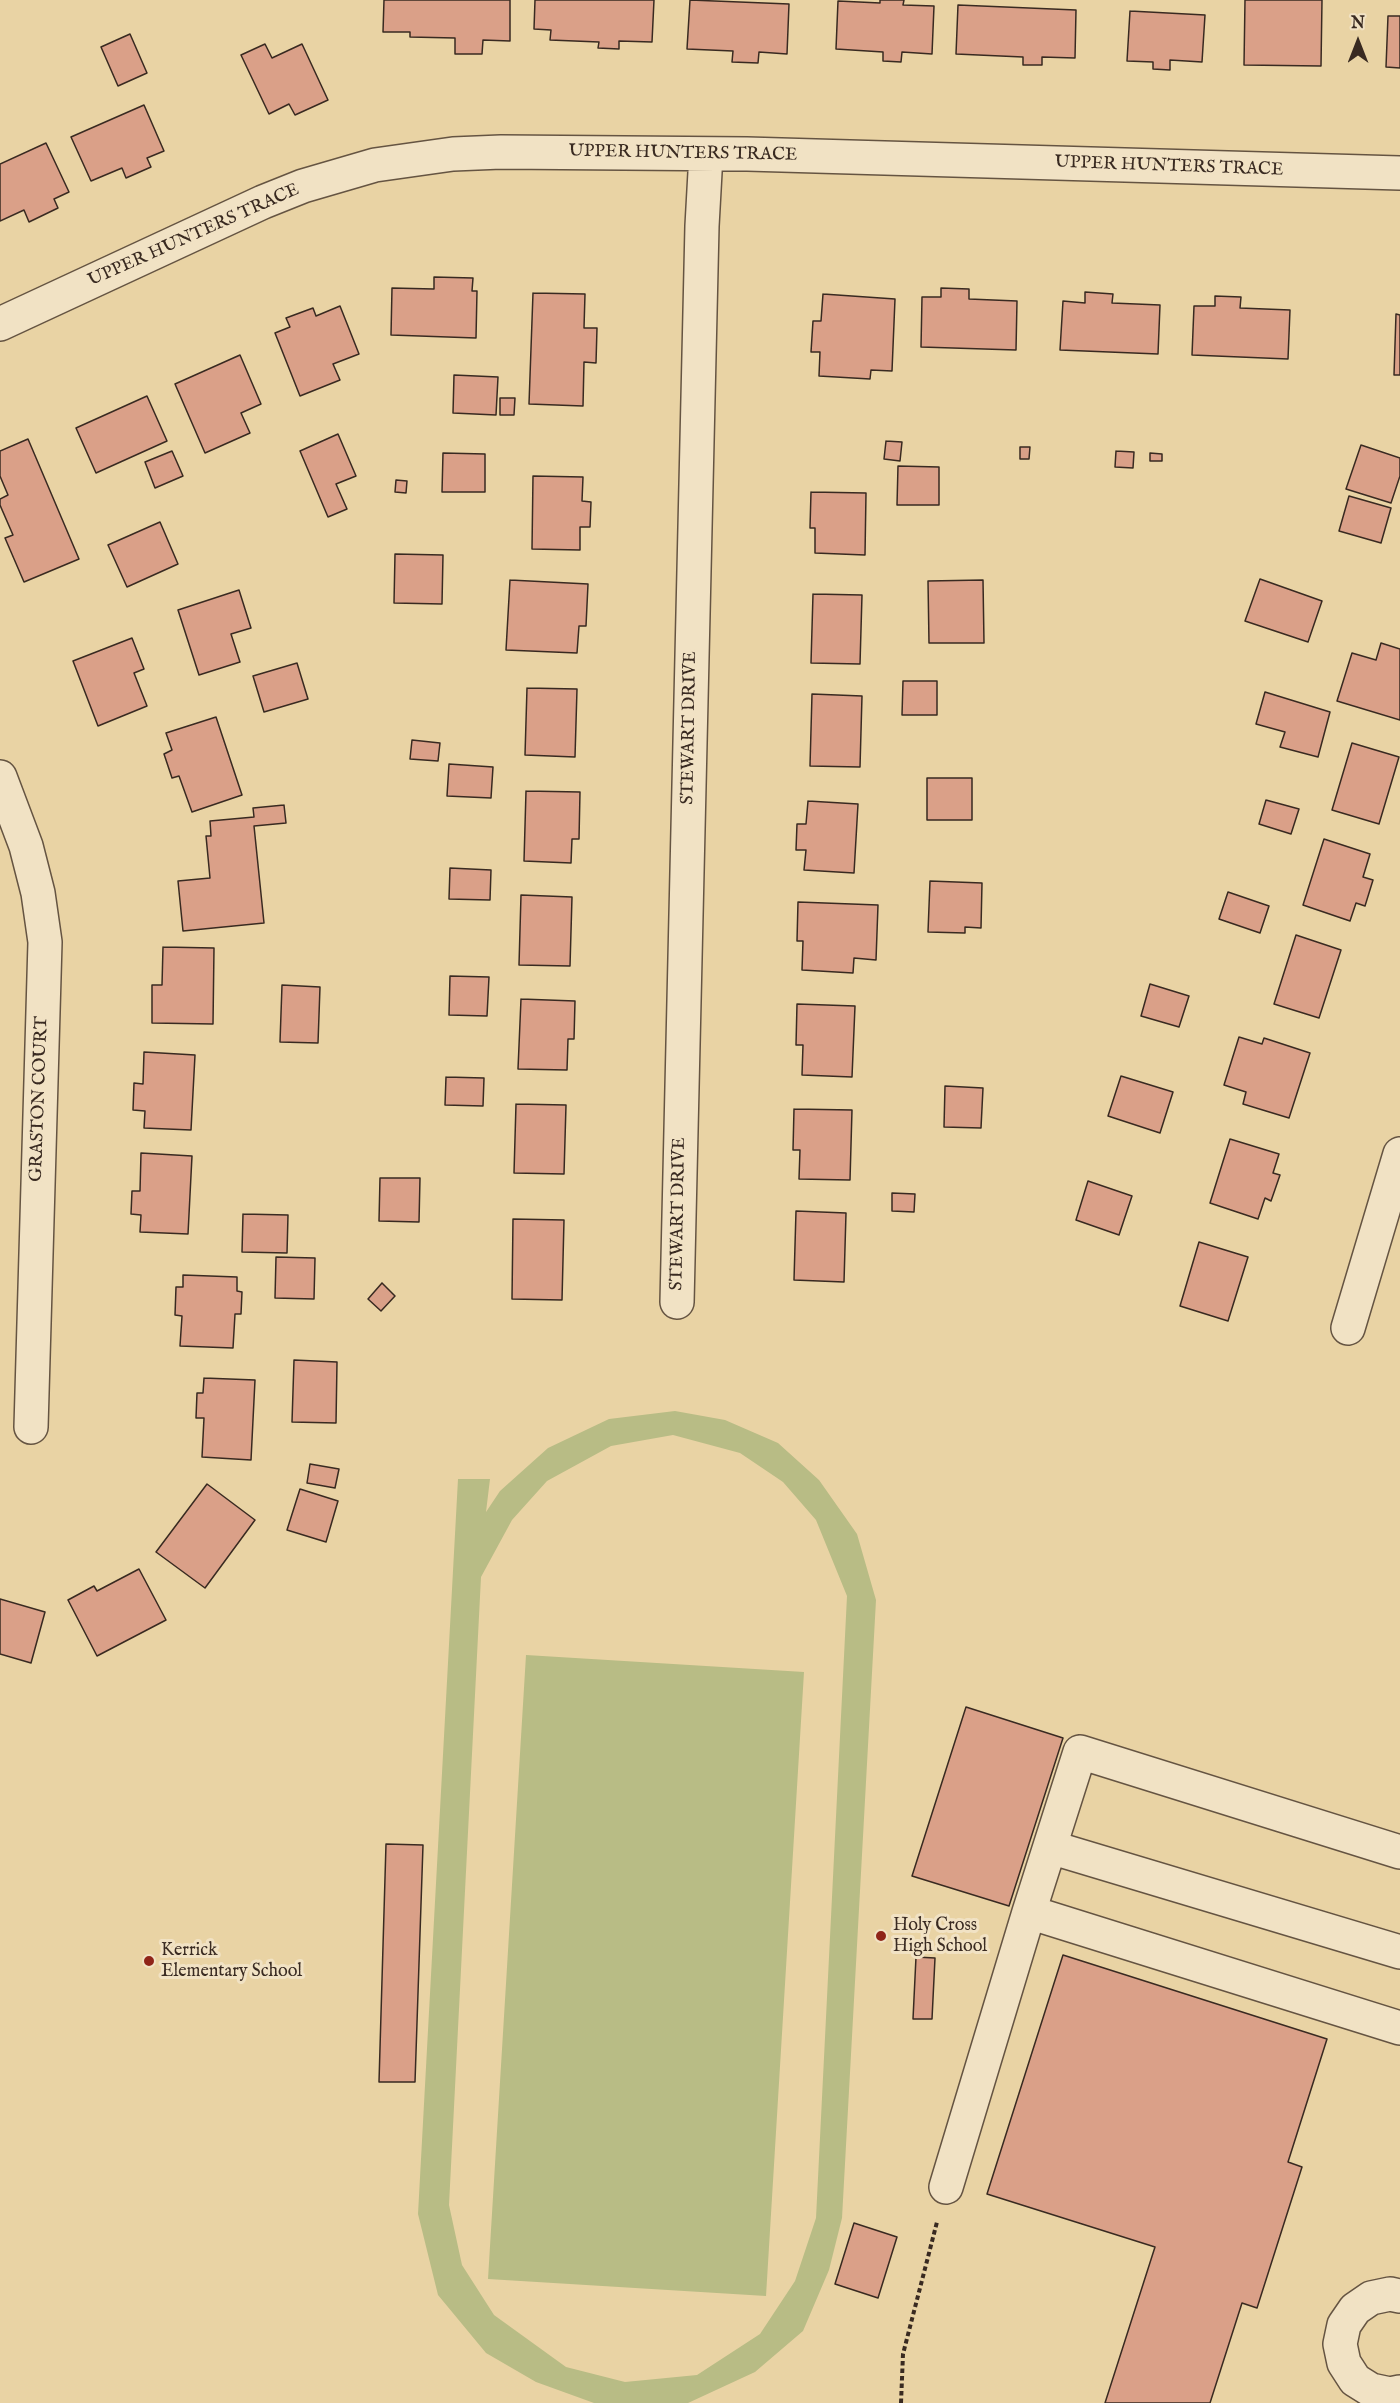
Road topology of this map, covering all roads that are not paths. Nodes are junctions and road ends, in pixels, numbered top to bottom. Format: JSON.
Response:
{"nodes":[{"id":1,"x":706,"y":154,"type":"junction"},
{"id":2,"x":1400,"y":173,"type":"edge"},
{"id":3,"x":0,"y":324,"type":"edge"},
{"id":4,"x":0,"y":777,"type":"edge"},
{"id":5,"x":1400,"y":1154,"type":"edge"},
{"id":6,"x":677,"y":1302,"type":"dead end"},
{"id":7,"x":1348,"y":1328,"type":"dead end"},
{"id":8,"x":31,"y":1427,"type":"dead end"},
{"id":9,"x":1050,"y":1847,"type":"junction"},
{"id":10,"x":1400,"y":1852,"type":"edge"},
{"id":11,"x":1029,"y":1912,"type":"junction"},
{"id":12,"x":1400,"y":1952,"type":"edge"},
{"id":13,"x":1400,"y":2028,"type":"edge"},
{"id":14,"x":946,"y":2187,"type":"road end"},
{"id":15,"x":1400,"y":2296,"type":"edge"},
{"id":16,"x":1400,"y":2392,"type":"edge"}],
"edges":[{"from":1,"to":2,"type":"street","name":"UPPER HUNTERS TRACE"},
{"from":1,"to":3,"type":"street","name":"UPPER HUNTERS TRACE"},
{"from":1,"to":6,"type":"street","name":"STEWART DRIVE"},
{"from":4,"to":8,"type":"street","name":"GRASTON COURT"},
{"from":5,"to":7,"type":"street"},
{"from":9,"to":10,"type":"street"},
{"from":9,"to":11,"type":"street"},
{"from":9,"to":12,"type":"street"},
{"from":11,"to":13,"type":"street"},
{"from":11,"to":14,"type":"street"},
{"from":15,"to":16,"type":"street"}]}
